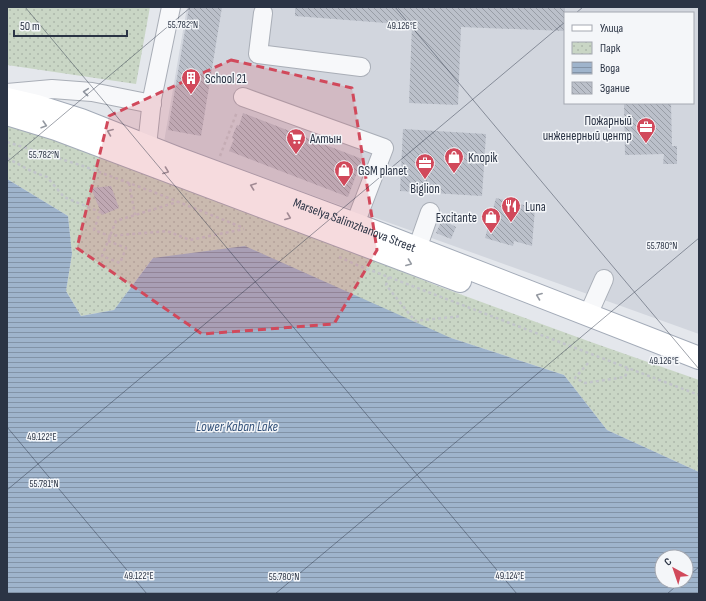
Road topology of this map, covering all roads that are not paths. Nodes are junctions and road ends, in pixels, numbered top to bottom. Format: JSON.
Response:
{"nodes":[{"id":1,"x":171,"y":7,"type":"edge"},
{"id":2,"x":262,"y":13,"type":"dead end"},
{"id":3,"x":361,"y":67,"type":"dead end"},
{"id":4,"x":7,"y":93,"type":"edge"},
{"id":5,"x":243,"y":97,"type":"road end"},
{"id":6,"x":7,"y":100,"type":"edge"},
{"id":7,"x":152,"y":104,"type":"junction"},
{"id":8,"x":7,"y":114,"type":"edge"},
{"id":9,"x":146,"y":146,"type":"junction"},
{"id":10,"x":430,"y":212,"type":"dead end"},
{"id":11,"x":355,"y":224,"type":"junction"},
{"id":12,"x":417,"y":249,"type":"junction"},
{"id":13,"x":604,"y":279,"type":"dead end"},
{"id":14,"x":588,"y":315,"type":"junction"},
{"id":15,"x":699,"y":358,"type":"edge"},
{"id":16,"x":699,"y":372,"type":"edge"}],
"edges":[{"from":1,"to":7,"type":"street"},
{"from":2,"to":3,"type":"street"},
{"from":7,"to":4,"type":"street","one_way":true},
{"from":5,"to":11,"type":"street"},
{"from":9,"to":6,"type":"main road","name":"Marselya Salimzhanova Street","one_way":true},
{"from":7,"to":9,"type":"street"},
{"from":8,"to":16,"type":"main road","one_way":true},
{"from":11,"to":9,"type":"main road","name":"Marselya Salimzhanova Street","one_way":true},
{"from":10,"to":12,"type":"street"},
{"from":11,"to":12,"type":"main road","name":"Marselya Salimzhanova Street"},
{"from":14,"to":12,"type":"main road","name":"Marselya Salimzhanova Street","one_way":true},
{"from":13,"to":14,"type":"street"},
{"from":14,"to":15,"type":"main road","name":"Marselya Salimzhanova Street"}]}
